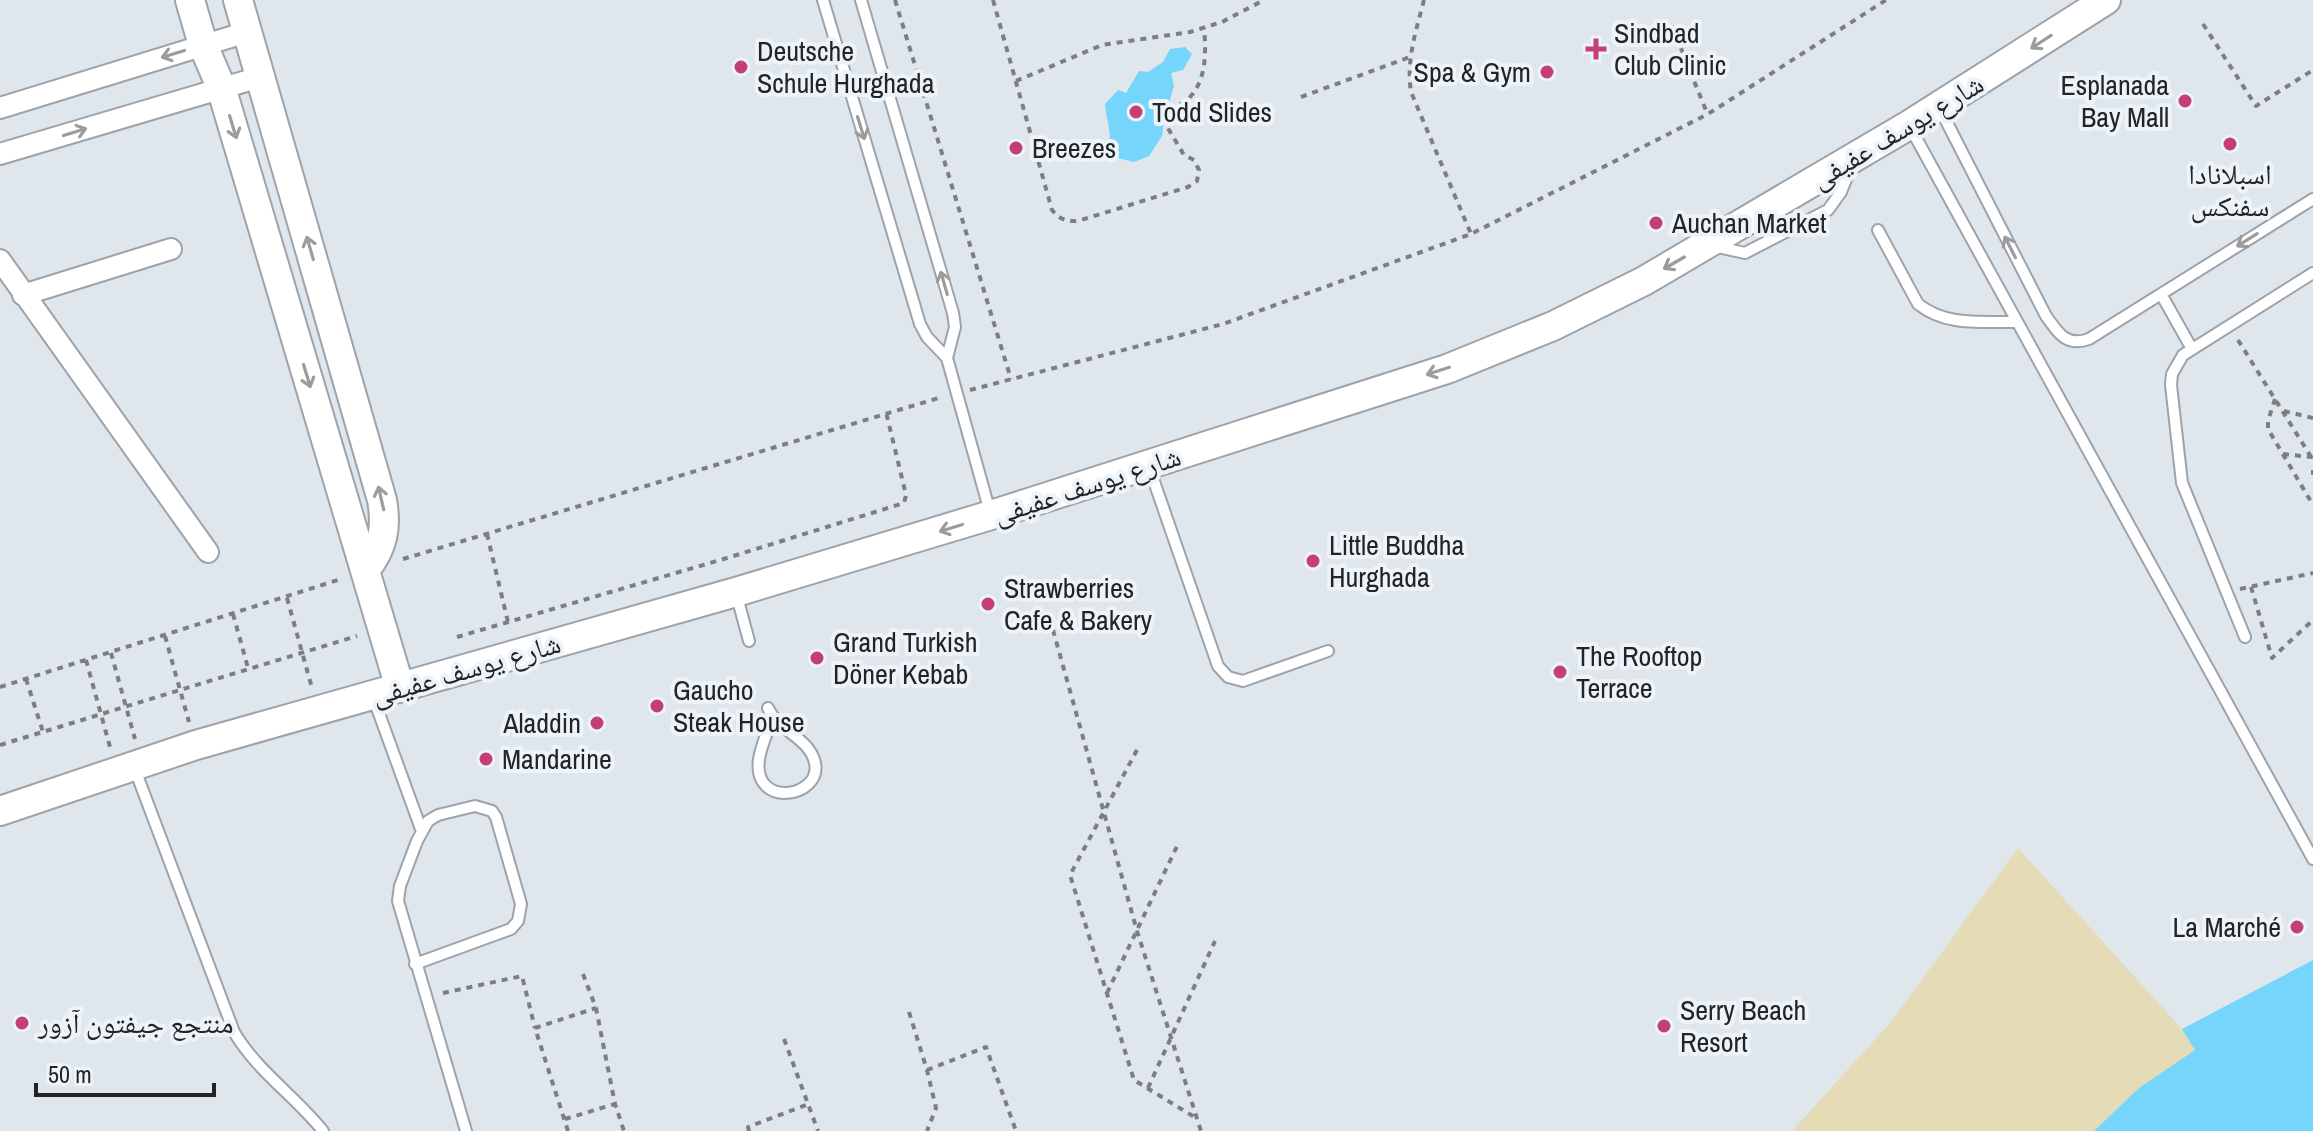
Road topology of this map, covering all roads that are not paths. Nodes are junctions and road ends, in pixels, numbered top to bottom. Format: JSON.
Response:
{"nodes":[{"id":1,"x":190,"y":0,"type":"edge"},
{"id":2,"x":238,"y":0,"type":"edge"},
{"id":3,"x":823,"y":0,"type":"edge"},
{"id":4,"x":861,"y":0,"type":"edge"},
{"id":5,"x":2106,"y":0,"type":"edge"},
{"id":6,"x":247,"y":32,"type":"junction"},
{"id":7,"x":203,"y":45,"type":"junction"},
{"id":8,"x":260,"y":77,"type":"junction"},
{"id":9,"x":221,"y":87,"type":"junction"},
{"id":10,"x":1939,"y":107,"type":"junction"},
{"id":11,"x":0,"y":108,"type":"edge"},
{"id":12,"x":1909,"y":125,"type":"junction"},
{"id":13,"x":0,"y":154,"type":"edge"},
{"id":14,"x":2313,"y":199,"type":"edge"},
{"id":15,"x":1878,"y":230,"type":"dead end"},
{"id":16,"x":171,"y":249,"type":"dead end"},
{"id":17,"x":0,"y":260,"type":"edge"},
{"id":18,"x":2313,"y":273,"type":"edge"},
{"id":19,"x":2161,"y":294,"type":"junction"},
{"id":20,"x":23,"y":295,"type":"junction"},
{"id":21,"x":2017,"y":322,"type":"junction"},
{"id":22,"x":2192,"y":349,"type":"junction"},
{"id":23,"x":947,"y":358,"type":"junction"},
{"id":24,"x":1148,"y":465,"type":"junction"},
{"id":25,"x":991,"y":515,"type":"junction"},
{"id":26,"x":208,"y":552,"type":"dead end"},
{"id":27,"x":365,"y":570,"type":"junction"},
{"id":28,"x":736,"y":592,"type":"junction"},
{"id":29,"x":2245,"y":637,"type":"dead end"},
{"id":30,"x":749,"y":641,"type":"dead end"},
{"id":31,"x":1328,"y":651,"type":"dead end"},
{"id":32,"x":386,"y":692,"type":"junction"},
{"id":33,"x":770,"y":713,"type":"joint"},
{"id":34,"x":130,"y":766,"type":"junction"},
{"id":35,"x":0,"y":811,"type":"edge"},
{"id":36,"x":421,"y":829,"type":"junction"},
{"id":37,"x":2313,"y":859,"type":"edge"},
{"id":38,"x":415,"y":964,"type":"junction"},
{"id":39,"x":323,"y":1131,"type":"edge"},
{"id":40,"x":466,"y":1131,"type":"edge"}],
"edges":[{"from":1,"to":7,"type":"street"},
{"from":2,"to":6,"type":"street"},
{"from":3,"to":23,"type":"lane","one_way":true},
{"from":23,"to":4,"type":"lane","one_way":true},
{"from":5,"to":10,"type":"street","name":"شارع يوسف عفيفى","one_way":true},
{"from":6,"to":7,"type":"street"},
{"from":6,"to":8,"type":"street"},
{"from":7,"to":9,"type":"street"},
{"from":7,"to":11,"type":"street","one_way":true},
{"from":8,"to":9,"type":"street"},
{"from":27,"to":8,"type":"street","one_way":true},
{"from":13,"to":9,"type":"street","one_way":true},
{"from":9,"to":27,"type":"street","one_way":true},
{"from":10,"to":12,"type":"street","name":"شارع يوسف عفيفى"},
{"from":19,"to":10,"type":"lane","one_way":true},
{"from":12,"to":21,"type":"lane"},
{"from":12,"to":24,"type":"street","name":"شارع يوسف عفيفى","one_way":true},
{"from":14,"to":19,"type":"lane","one_way":true},
{"from":15,"to":21,"type":"lane"},
{"from":16,"to":20,"type":"street"},
{"from":17,"to":20,"type":"street"},
{"from":18,"to":22,"type":"lane"},
{"from":19,"to":22,"type":"lane"},
{"from":20,"to":26,"type":"street"},
{"from":21,"to":37,"type":"lane"},
{"from":22,"to":29,"type":"lane"},
{"from":23,"to":25,"type":"lane"},
{"from":24,"to":25,"type":"street","name":"شارع يوسف عفيفى"},
{"from":24,"to":31,"type":"lane"},
{"from":25,"to":28,"type":"street","name":"شارع يوسف عفيفى","one_way":true},
{"from":27,"to":32,"type":"street"},
{"from":28,"to":30,"type":"lane"},
{"from":28,"to":32,"type":"street","name":"شارع يوسف عفيفى"},
{"from":32,"to":34,"type":"street","name":"شارع يوسف عفيفى"},
{"from":32,"to":36,"type":"lane"},
{"from":33,"to":33,"type":"lane"},
{"from":34,"to":35,"type":"street","name":"شارع يوسف عفيفى"},
{"from":34,"to":39,"type":"lane"},
{"from":36,"to":38,"type":"lane"},
{"from":36,"to":38,"type":"lane"},
{"from":38,"to":40,"type":"lane"}]}
